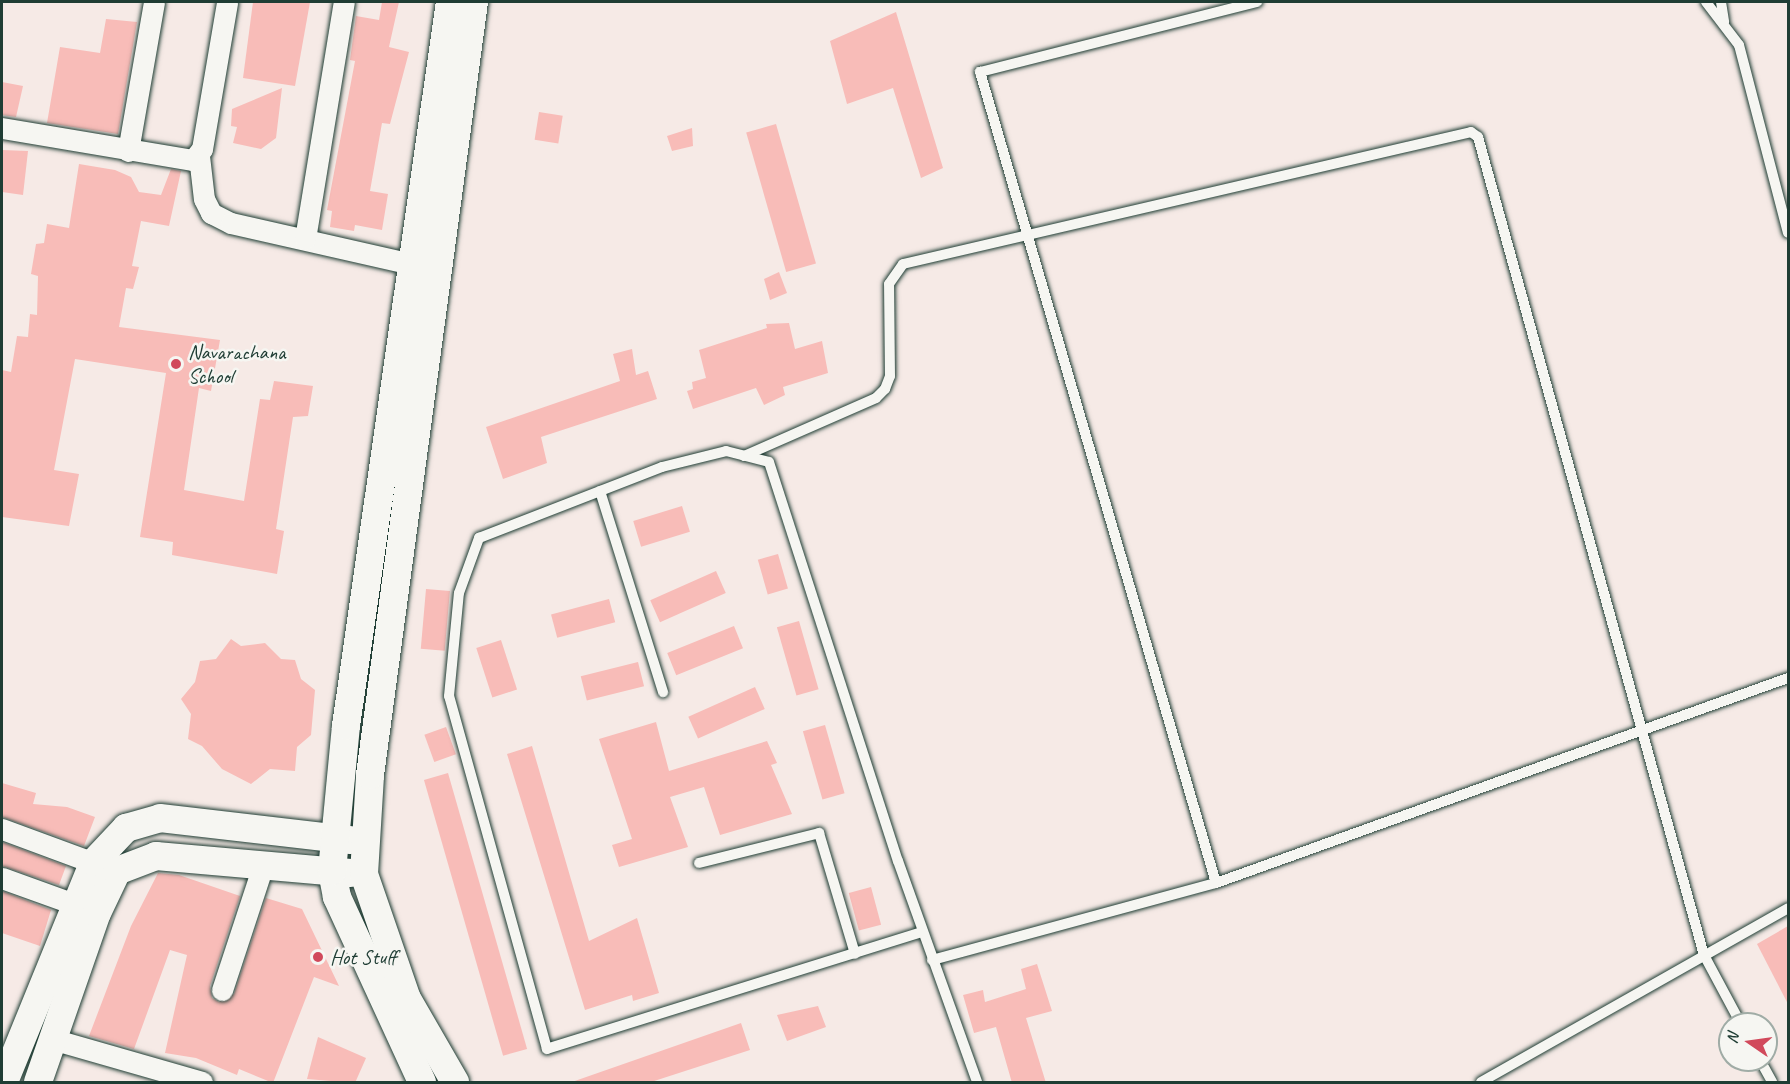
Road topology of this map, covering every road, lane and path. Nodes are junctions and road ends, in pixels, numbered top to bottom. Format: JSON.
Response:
{"nodes":[{"id":1,"x":154,"y":2,"type":"edge"},
{"id":2,"x":227,"y":2,"type":"edge"},
{"id":3,"x":344,"y":2,"type":"edge"},
{"id":4,"x":450,"y":2,"type":"edge"},
{"id":5,"x":474,"y":2,"type":"edge"},
{"id":6,"x":1257,"y":2,"type":"edge"},
{"id":7,"x":1706,"y":2,"type":"edge"},
{"id":8,"x":1721,"y":2,"type":"edge"},
{"id":9,"x":1724,"y":26,"type":"junction"},
{"id":10,"x":2,"y":128,"type":"edge"},
{"id":11,"x":128,"y":151,"type":"junction"},
{"id":12,"x":199,"y":156,"type":"junction"},
{"id":13,"x":1788,"y":233,"type":"edge"},
{"id":14,"x":1027,"y":234,"type":"junction"},
{"id":15,"x":304,"y":239,"type":"junction"},
{"id":16,"x":412,"y":264,"type":"junction"},
{"id":17,"x":408,"y":394,"type":"junction"},
{"id":18,"x":744,"y":456,"type":"junction"},
{"id":19,"x":600,"y":491,"type":"junction"},
{"id":20,"x":1788,"y":678,"type":"edge"},
{"id":21,"x":663,"y":692,"type":"dead end"},
{"id":22,"x":1641,"y":730,"type":"junction"},
{"id":23,"x":2,"y":829,"type":"edge"},
{"id":24,"x":334,"y":840,"type":"junction"},
{"id":25,"x":365,"y":840,"type":"junction"},
{"id":26,"x":699,"y":863,"type":"dead end"},
{"id":27,"x":105,"y":867,"type":"junction"},
{"id":28,"x":262,"y":868,"type":"junction"},
{"id":29,"x":332,"y":871,"type":"junction"},
{"id":30,"x":364,"y":874,"type":"junction"},
{"id":31,"x":2,"y":878,"type":"edge"},
{"id":32,"x":1216,"y":883,"type":"junction"},
{"id":33,"x":86,"y":908,"type":"junction"},
{"id":34,"x":1788,"y":908,"type":"edge"},
{"id":35,"x":922,"y":932,"type":"junction"},
{"id":36,"x":855,"y":954,"type":"junction"},
{"id":37,"x":1704,"y":955,"type":"junction"},
{"id":38,"x":932,"y":960,"type":"junction"},
{"id":39,"x":222,"y":990,"type":"dead end"},
{"id":40,"x":1735,"y":1012,"type":"edge"},
{"id":41,"x":52,"y":1039,"type":"junction"},
{"id":42,"x":451,"y":1081,"type":"edge"},
{"id":43,"x":4,"y":1083,"type":"edge"},
{"id":44,"x":38,"y":1083,"type":"edge"},
{"id":45,"x":202,"y":1083,"type":"edge"},
{"id":46,"x":422,"y":1083,"type":"edge"},
{"id":47,"x":977,"y":1083,"type":"edge"},
{"id":48,"x":1481,"y":1083,"type":"edge"}],
"edges":[{"from":1,"to":11,"type":"street"},
{"from":2,"to":12,"type":"street"},
{"from":3,"to":15,"type":"street"},
{"from":4,"to":16,"type":"street"},
{"from":5,"to":17,"type":"street"},
{"from":6,"to":14,"type":"lane"},
{"from":7,"to":9,"type":"lane"},
{"from":8,"to":9,"type":"lane"},
{"from":9,"to":13,"type":"lane"},
{"from":10,"to":11,"type":"street"},
{"from":11,"to":12,"type":"street"},
{"from":12,"to":15,"type":"street"},
{"from":14,"to":18,"type":"lane"},
{"from":14,"to":22,"type":"lane"},
{"from":14,"to":32,"type":"lane"},
{"from":15,"to":16,"type":"street"},
{"from":16,"to":17,"type":"street"},
{"from":17,"to":24,"type":"street"},
{"from":17,"to":25,"type":"street"},
{"from":18,"to":19,"type":"lane"},
{"from":18,"to":35,"type":"lane"},
{"from":19,"to":21,"type":"lane"},
{"from":19,"to":36,"type":"lane"},
{"from":20,"to":22,"type":"lane"},
{"from":22,"to":32,"type":"lane"},
{"from":22,"to":37,"type":"lane"},
{"from":23,"to":27,"type":"street"},
{"from":24,"to":25,"type":"street"},
{"from":24,"to":27,"type":"street"},
{"from":24,"to":29,"type":"street"},
{"from":25,"to":30,"type":"street"},
{"from":26,"to":36,"type":"lane"},
{"from":27,"to":28,"type":"street"},
{"from":27,"to":33,"type":"street"},
{"from":28,"to":29,"type":"street"},
{"from":28,"to":39,"type":"street"},
{"from":29,"to":30,"type":"street"},
{"from":29,"to":46,"type":"street"},
{"from":30,"to":42,"type":"street"},
{"from":31,"to":33,"type":"street"},
{"from":32,"to":38,"type":"lane"},
{"from":33,"to":41,"type":"street"},
{"from":33,"to":43,"type":"street"},
{"from":34,"to":37,"type":"lane"},
{"from":35,"to":36,"type":"lane"},
{"from":35,"to":38,"type":"lane"},
{"from":37,"to":40,"type":"lane"},
{"from":37,"to":48,"type":"lane"},
{"from":38,"to":47,"type":"lane"},
{"from":41,"to":44,"type":"street"},
{"from":41,"to":45,"type":"street"}]}
